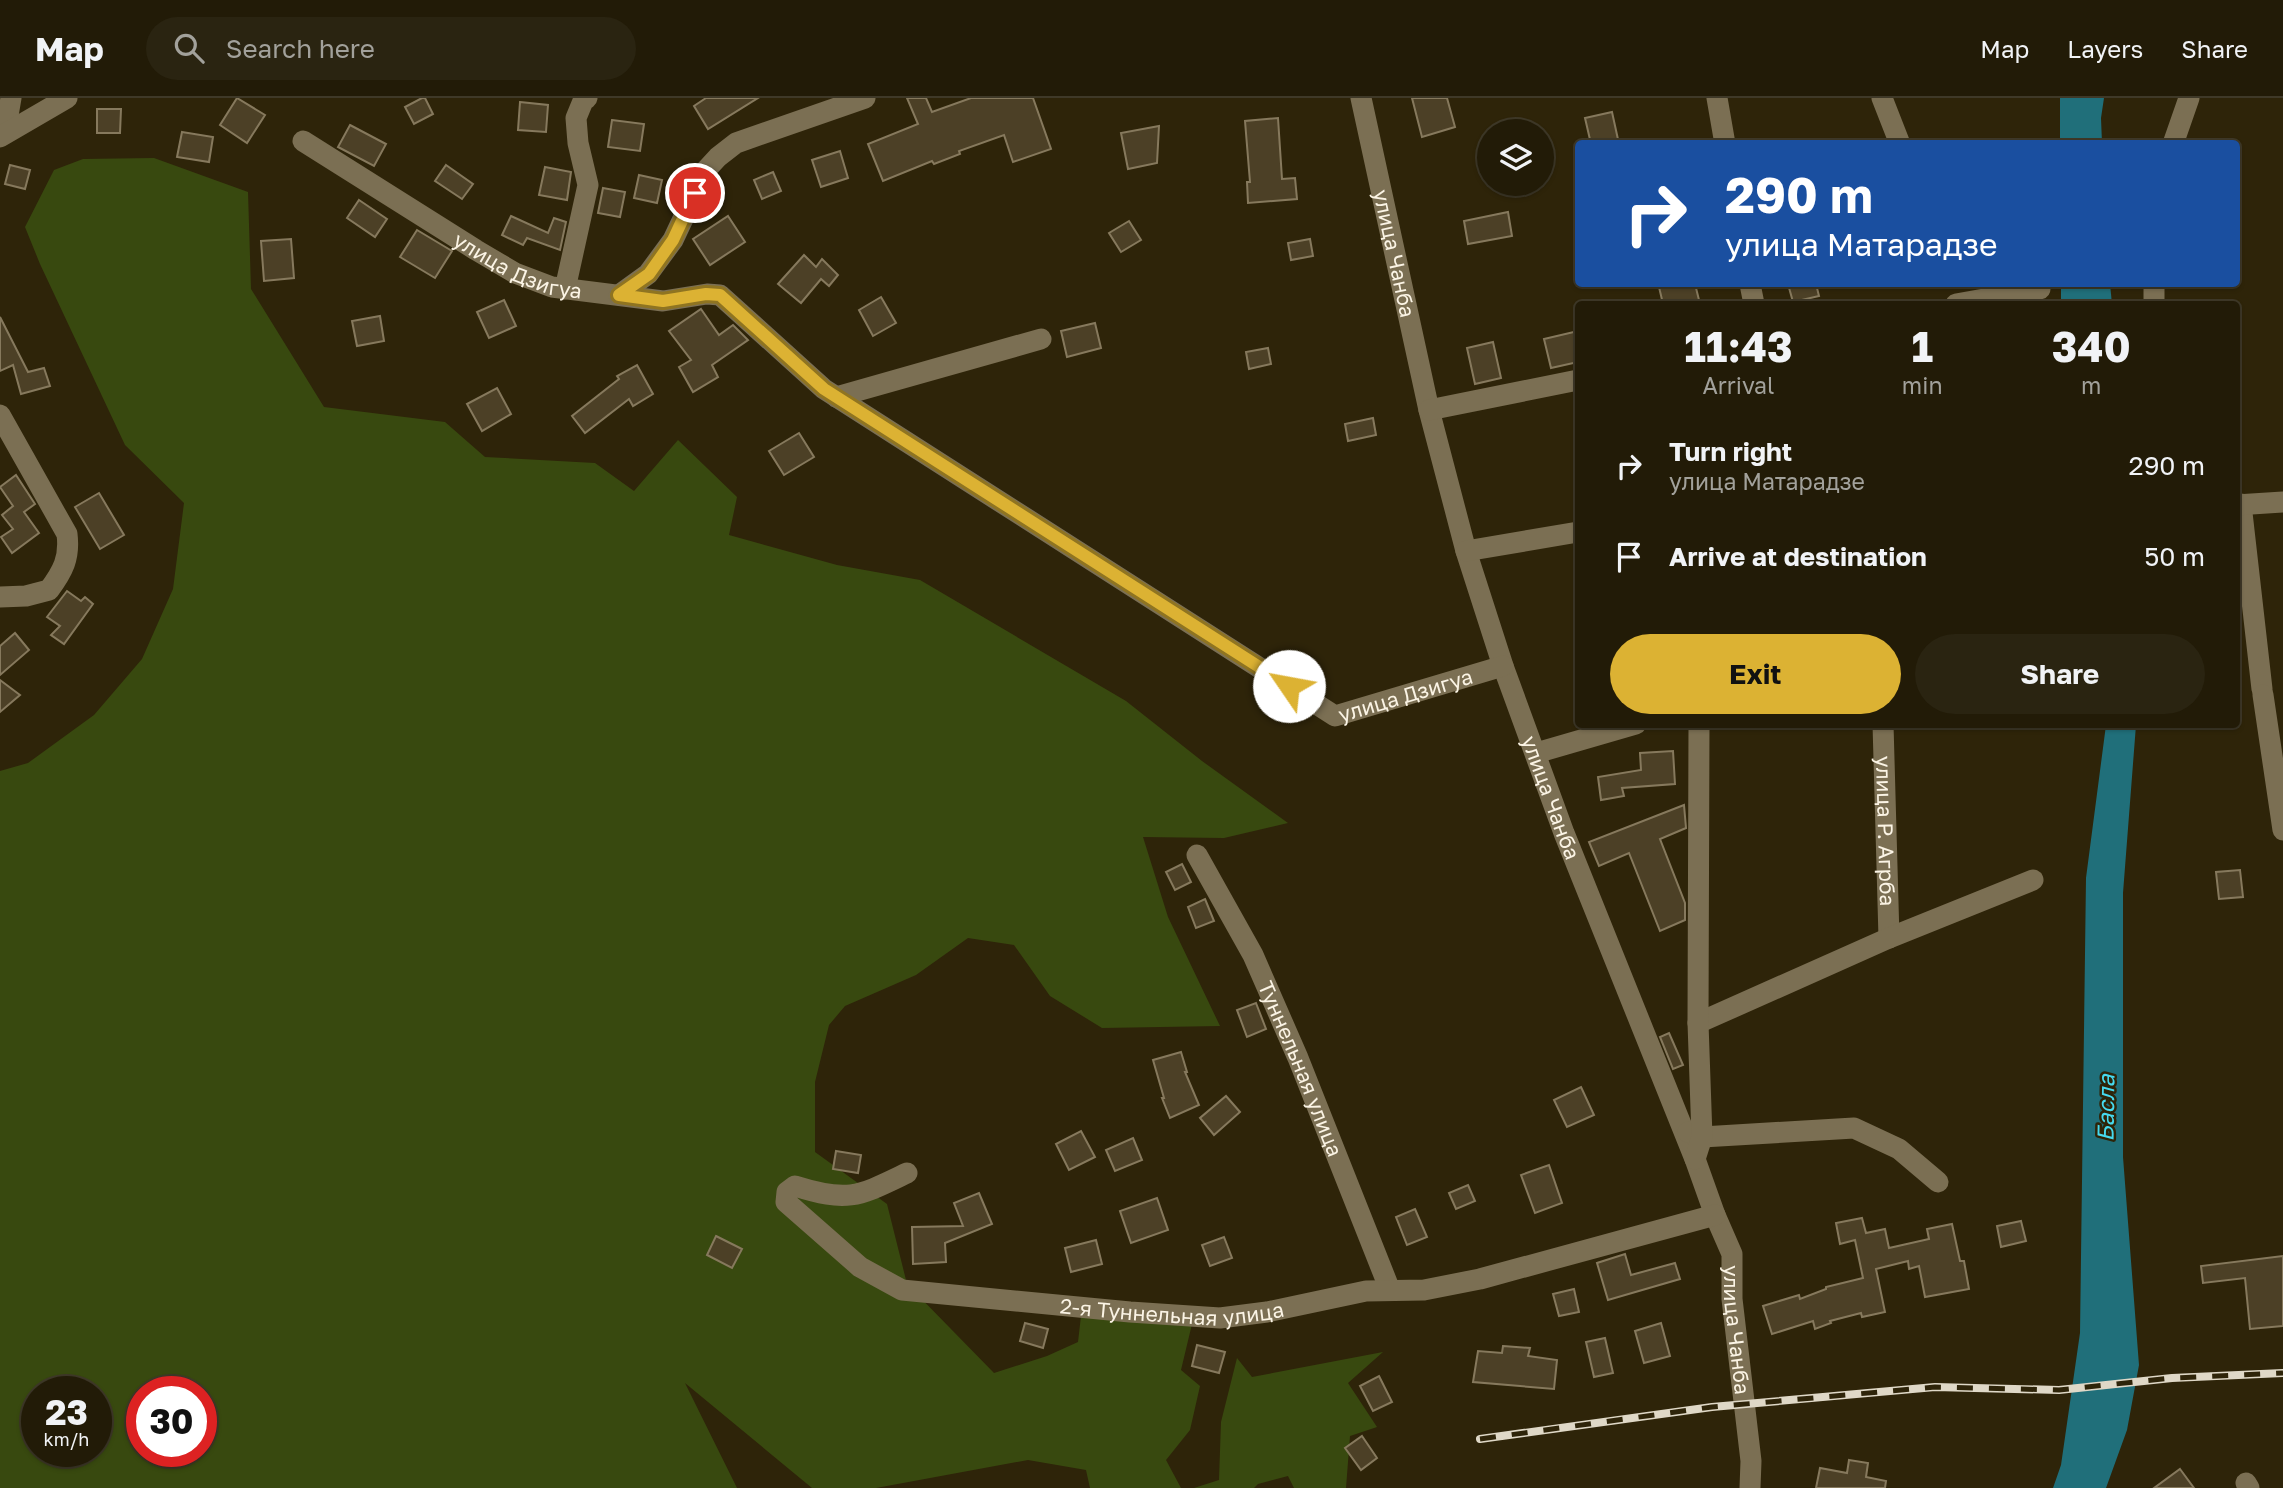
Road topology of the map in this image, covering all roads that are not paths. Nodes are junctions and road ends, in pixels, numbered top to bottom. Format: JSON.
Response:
{"nodes":[{"id":1,"x":11,"y":98,"type":"edge"},
{"id":2,"x":67,"y":98,"type":"edge"},
{"id":3,"x":587,"y":98,"type":"edge"},
{"id":4,"x":865,"y":98,"type":"edge"},
{"id":5,"x":1361,"y":98,"type":"edge"},
{"id":6,"x":1717,"y":98,"type":"edge"},
{"id":7,"x":1882,"y":98,"type":"edge"},
{"id":8,"x":2189,"y":98,"type":"edge"},
{"id":9,"x":3,"y":135,"type":"edge"},
{"id":10,"x":1725,"y":140,"type":"edge"},
{"id":11,"x":1898,"y":140,"type":"edge"},
{"id":12,"x":2174,"y":140,"type":"edge"},
{"id":13,"x":303,"y":141,"type":"dead end"},
{"id":14,"x":565,"y":289,"type":"junction"},
{"id":15,"x":2040,"y":289,"type":"dead end"},
{"id":16,"x":619,"y":295,"type":"junction"},
{"id":17,"x":1973,"y":301,"type":"edge"},
{"id":18,"x":1041,"y":339,"type":"dead end"},
{"id":19,"x":1575,"y":381,"type":"edge"},
{"id":20,"x":836,"y":397,"type":"junction"},
{"id":21,"x":1429,"y":411,"type":"junction"},
{"id":22,"x":0,"y":415,"type":"edge"},
{"id":23,"x":2283,"y":502,"type":"edge"},
{"id":24,"x":2240,"y":505,"type":"edge"},
{"id":25,"x":2240,"y":513,"type":"edge"},
{"id":26,"x":1575,"y":533,"type":"edge"},
{"id":27,"x":1466,"y":551,"type":"junction"},
{"id":28,"x":2,"y":604,"type":"edge"},
{"id":29,"x":1503,"y":666,"type":"junction"},
{"id":30,"x":1622,"y":728,"type":"edge"},
{"id":31,"x":1699,"y":728,"type":"edge"},
{"id":32,"x":1883,"y":728,"type":"edge"},
{"id":33,"x":1536,"y":753,"type":"junction"},
{"id":34,"x":2283,"y":830,"type":"edge"},
{"id":35,"x":1197,"y":855,"type":"dead end"},
{"id":36,"x":2033,"y":880,"type":"dead end"},
{"id":37,"x":1889,"y":938,"type":"junction"},
{"id":38,"x":1698,"y":1023,"type":"junction"},
{"id":39,"x":1693,"y":1133,"type":"junction"},
{"id":40,"x":907,"y":1173,"type":"dead end"},
{"id":41,"x":1938,"y":1182,"type":"dead end"},
{"id":42,"x":1715,"y":1215,"type":"junction"},
{"id":43,"x":1390,"y":1290,"type":"junction"},
{"id":44,"x":1750,"y":1488,"type":"edge"}],
"edges":[{"from":1,"to":9,"type":"street"},
{"from":2,"to":9,"type":"street"},
{"from":3,"to":14,"type":"street"},
{"from":4,"to":16,"type":"street"},
{"from":5,"to":21,"type":"street","name":"улица Чанба"},
{"from":6,"to":10,"type":"street"},
{"from":7,"to":11,"type":"street"},
{"from":8,"to":12,"type":"street"},
{"from":13,"to":14,"type":"street","name":"улица Дзигуа"},
{"from":14,"to":16,"type":"street","name":"улица Дзигуа"},
{"from":15,"to":17,"type":"street"},
{"from":16,"to":20,"type":"street","name":"улица Дзигуа"},
{"from":18,"to":20,"type":"street"},
{"from":19,"to":21,"type":"street"},
{"from":20,"to":29,"type":"street","name":"улица Дзигуа"},
{"from":21,"to":27,"type":"street","name":"улица Чанба"},
{"from":22,"to":28,"type":"street"},
{"from":23,"to":24,"type":"street"},
{"from":25,"to":34,"type":"street"},
{"from":26,"to":27,"type":"street"},
{"from":27,"to":29,"type":"street","name":"улица Чанба"},
{"from":29,"to":33,"type":"street","name":"улица Чанба"},
{"from":30,"to":33,"type":"street"},
{"from":31,"to":38,"type":"street"},
{"from":32,"to":37,"type":"street","name":"улица Р. Агрба"},
{"from":33,"to":39,"type":"street","name":"улица Чанба"},
{"from":35,"to":43,"type":"street","name":"Туннельная улица"},
{"from":36,"to":37,"type":"street"},
{"from":37,"to":38,"type":"street"},
{"from":38,"to":39,"type":"street"},
{"from":39,"to":41,"type":"street"},
{"from":39,"to":42,"type":"street","name":"улица Чанба"},
{"from":40,"to":43,"type":"street","name":"2-я Туннельная улица"},
{"from":42,"to":43,"type":"street","name":"2-я Туннельная улица"},
{"from":42,"to":44,"type":"street","name":"улица Чанба"}]}
